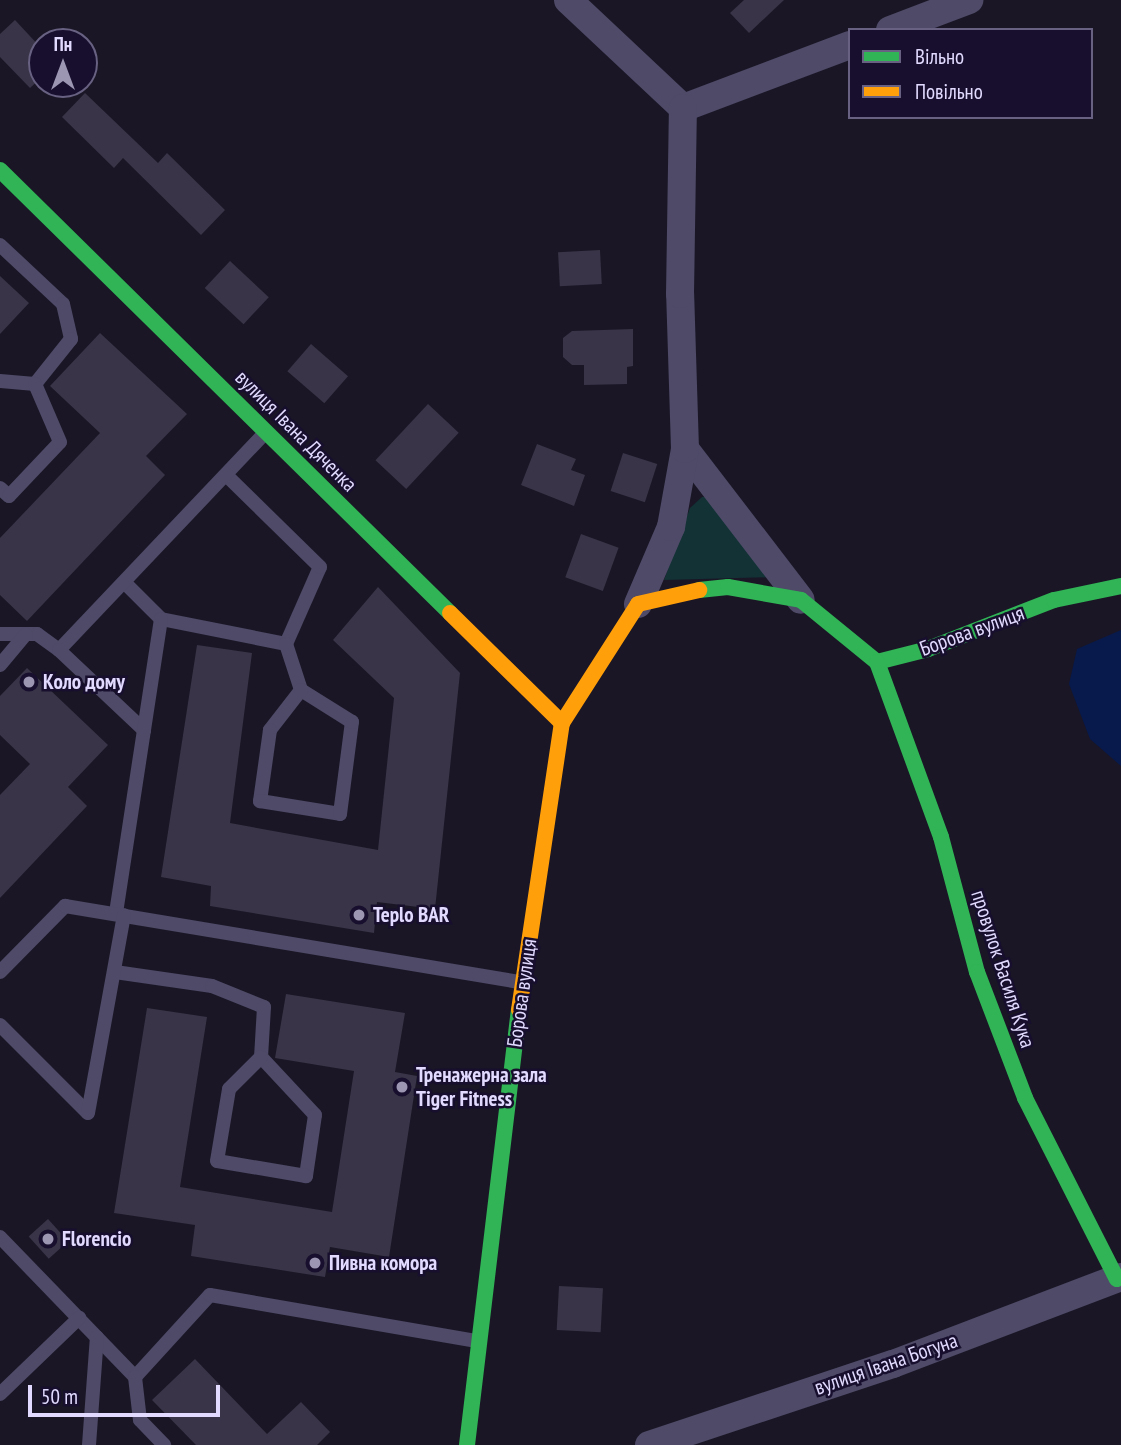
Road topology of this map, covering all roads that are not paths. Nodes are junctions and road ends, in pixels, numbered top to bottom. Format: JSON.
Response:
{"nodes":[{"id":1,"x":568,"y":0,"type":"edge"},
{"id":2,"x":969,"y":0,"type":"edge"},
{"id":3,"x":895,"y":28,"type":"edge"},
{"id":4,"x":848,"y":46,"type":"edge"},
{"id":5,"x":683,"y":108,"type":"junction"},
{"id":6,"x":3,"y":178,"type":"edge"},
{"id":7,"x":0,"y":245,"type":"edge"},
{"id":8,"x":0,"y":381,"type":"edge"},
{"id":9,"x":35,"y":384,"type":"junction"},
{"id":10,"x":267,"y":431,"type":"junction"},
{"id":11,"x":685,"y":449,"type":"junction"},
{"id":12,"x":227,"y":476,"type":"junction"},
{"id":13,"x":0,"y":488,"type":"edge"},
{"id":14,"x":125,"y":583,"type":"junction"},
{"id":15,"x":1121,"y":586,"type":"edge"},
{"id":16,"x":801,"y":600,"type":"junction"},
{"id":17,"x":638,"y":604,"type":"junction"},
{"id":18,"x":161,"y":619,"type":"junction"},
{"id":19,"x":0,"y":634,"type":"edge"},
{"id":20,"x":26,"y":634,"type":"junction"},
{"id":21,"x":286,"y":644,"type":"junction"},
{"id":22,"x":59,"y":650,"type":"junction"},
{"id":23,"x":877,"y":662,"type":"junction"},
{"id":24,"x":0,"y":664,"type":"edge"},
{"id":25,"x":301,"y":690,"type":"junction"},
{"id":26,"x":562,"y":723,"type":"junction"},
{"id":27,"x":144,"y":730,"type":"junction"},
{"id":28,"x":120,"y":915,"type":"junction"},
{"id":29,"x":0,"y":972,"type":"edge"},
{"id":30,"x":115,"y":972,"type":"junction"},
{"id":31,"x":522,"y":982,"type":"junction"},
{"id":32,"x":0,"y":1025,"type":"edge"},
{"id":33,"x":261,"y":1057,"type":"junction"},
{"id":34,"x":0,"y":1237,"type":"edge"},
{"id":35,"x":1119,"y":1278,"type":"edge"},
{"id":36,"x":79,"y":1318,"type":"junction"},
{"id":37,"x":97,"y":1337,"type":"junction"},
{"id":38,"x":478,"y":1341,"type":"junction"},
{"id":39,"x":135,"y":1377,"type":"junction"},
{"id":40,"x":0,"y":1394,"type":"edge"},
{"id":41,"x":89,"y":1445,"type":"edge"},
{"id":42,"x":164,"y":1445,"type":"edge"},
{"id":43,"x":467,"y":1445,"type":"edge"},
{"id":44,"x":649,"y":1445,"type":"edge"}],
"edges":[{"from":1,"to":5,"type":"street"},
{"from":2,"to":3,"type":"street"},
{"from":4,"to":5,"type":"street"},
{"from":5,"to":11,"type":"street","name":"Борова вулиця"},
{"from":6,"to":10,"type":"street","name":"вулиця Івана Дяченка"},
{"from":7,"to":9,"type":"lane"},
{"from":8,"to":9,"type":"lane"},
{"from":9,"to":13,"type":"lane"},
{"from":10,"to":12,"type":"lane"},
{"from":10,"to":26,"type":"street","name":"вулиця Івана Дяченка"},
{"from":11,"to":16,"type":"street"},
{"from":11,"to":17,"type":"street","name":"Борова вулиця"},
{"from":12,"to":14,"type":"lane"},
{"from":12,"to":21,"type":"lane"},
{"from":14,"to":18,"type":"lane"},
{"from":14,"to":22,"type":"lane"},
{"from":15,"to":23,"type":"street","name":"Борова вулиця"},
{"from":16,"to":17,"type":"street"},
{"from":16,"to":23,"type":"street"},
{"from":17,"to":26,"type":"street","name":"Борова вулиця"},
{"from":18,"to":21,"type":"lane"},
{"from":18,"to":27,"type":"lane"},
{"from":19,"to":20,"type":"lane"},
{"from":20,"to":22,"type":"lane"},
{"from":20,"to":24,"type":"lane"},
{"from":21,"to":25,"type":"lane"},
{"from":22,"to":27,"type":"lane"},
{"from":23,"to":35,"type":"street","name":"провулок Василя Кука"},
{"from":25,"to":25,"type":"lane"},
{"from":26,"to":31,"type":"street","name":"Борова вулиця"},
{"from":27,"to":28,"type":"lane"},
{"from":28,"to":29,"type":"lane"},
{"from":28,"to":30,"type":"lane"},
{"from":28,"to":31,"type":"lane"},
{"from":30,"to":32,"type":"lane"},
{"from":30,"to":33,"type":"lane"},
{"from":31,"to":38,"type":"street","name":"Борова вулиця"},
{"from":33,"to":33,"type":"lane"},
{"from":34,"to":36,"type":"lane"},
{"from":35,"to":44,"type":"street","name":"вулиця Івана Богуна"},
{"from":36,"to":37,"type":"lane"},
{"from":36,"to":40,"type":"lane"},
{"from":37,"to":39,"type":"lane"},
{"from":37,"to":41,"type":"lane"},
{"from":38,"to":39,"type":"lane"},
{"from":38,"to":43,"type":"street","name":"Борова вулиця"},
{"from":39,"to":42,"type":"lane"}]}
